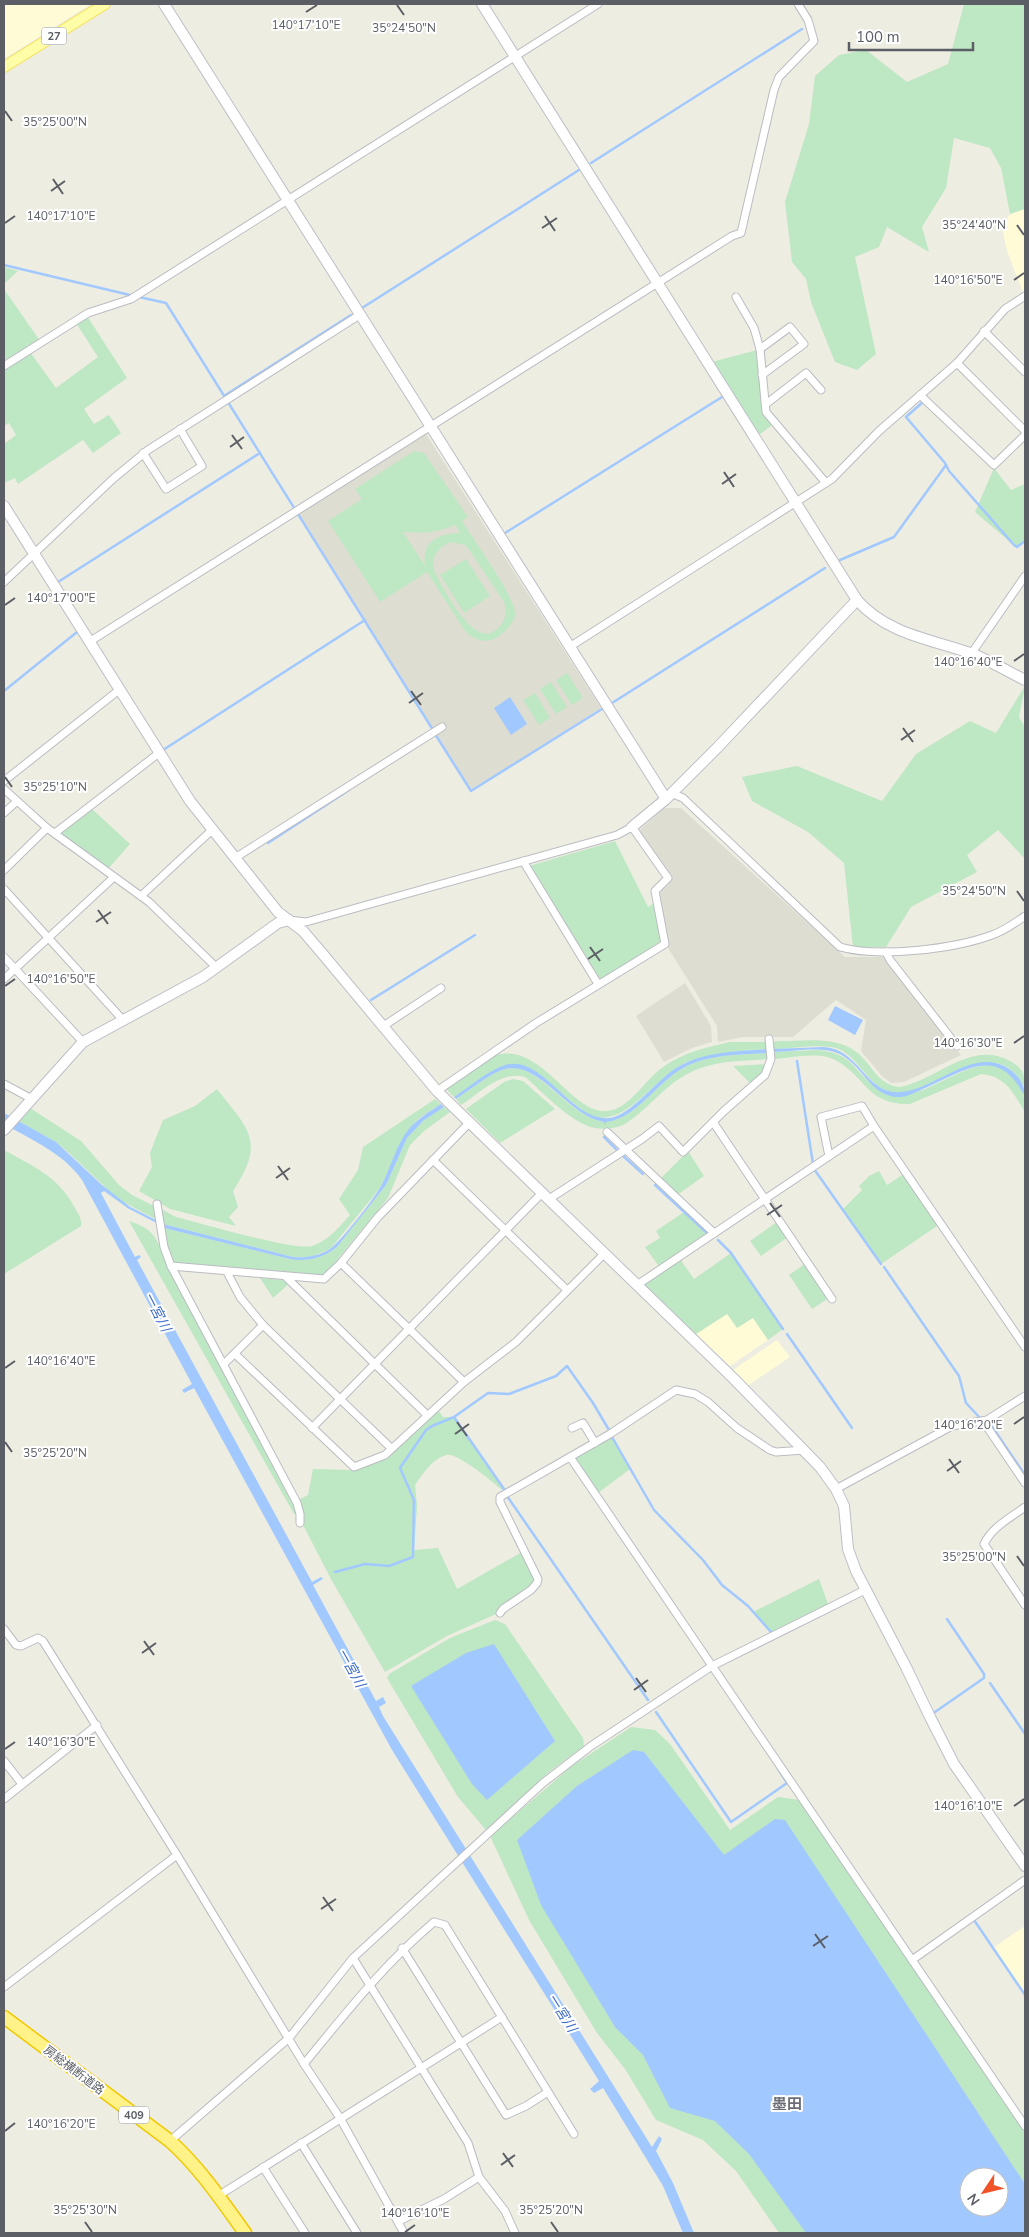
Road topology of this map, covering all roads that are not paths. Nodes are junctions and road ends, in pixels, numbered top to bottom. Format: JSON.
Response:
{"nodes":[{"id":1,"x":105,"y":4,"type":"edge"},
{"id":2,"x":164,"y":4,"type":"edge"},
{"id":3,"x":482,"y":4,"type":"edge"},
{"id":4,"x":598,"y":4,"type":"edge"},
{"id":5,"x":798,"y":4,"type":"edge"},
{"id":6,"x":515,"y":57,"type":"junction"},
{"id":7,"x":4,"y":67,"type":"edge"},
{"id":8,"x":289,"y":200,"type":"junction"},
{"id":9,"x":658,"y":283,"type":"junction"},
{"id":10,"x":1025,"y":296,"type":"edge"},
{"id":11,"x":736,"y":297,"type":"dead end"},
{"id":12,"x":361,"y":314,"type":"junction"},
{"id":13,"x":984,"y":331,"type":"junction"},
{"id":14,"x":760,"y":350,"type":"junction"},
{"id":15,"x":957,"y":363,"type":"junction"},
{"id":16,"x":4,"y":366,"type":"edge"},
{"id":17,"x":1025,"y":372,"type":"edge"},
{"id":18,"x":762,"y":374,"type":"junction"},
{"id":19,"x":821,"y":390,"type":"dead end"},
{"id":20,"x":920,"y":395,"type":"junction"},
{"id":21,"x":766,"y":404,"type":"junction"},
{"id":22,"x":432,"y":426,"type":"junction"},
{"id":23,"x":180,"y":429,"type":"junction"},
{"id":24,"x":1025,"y":433,"type":"edge"},
{"id":25,"x":143,"y":453,"type":"junction"},
{"id":26,"x":826,"y":482,"type":"junction"},
{"id":27,"x":797,"y":503,"type":"junction"},
{"id":28,"x":4,"y":506,"type":"edge"},
{"id":29,"x":33,"y":554,"type":"junction"},
{"id":30,"x":1025,"y":576,"type":"edge"},
{"id":31,"x":4,"y":582,"type":"edge"},
{"id":32,"x":857,"y":600,"type":"junction"},
{"id":33,"x":88,"y":642,"type":"junction"},
{"id":34,"x":571,"y":646,"type":"junction"},
{"id":35,"x":971,"y":654,"type":"junction"},
{"id":36,"x":1025,"y":680,"type":"edge"},
{"id":37,"x":119,"y":690,"type":"junction"},
{"id":38,"x":442,"y":727,"type":"dead end"},
{"id":39,"x":159,"y":753,"type":"junction"},
{"id":40,"x":4,"y":781,"type":"edge"},
{"id":41,"x":4,"y":789,"type":"edge"},
{"id":42,"x":669,"y":796,"type":"junction"},
{"id":43,"x":16,"y":802,"type":"junction"},
{"id":44,"x":4,"y":813,"type":"edge"},
{"id":45,"x":632,"y":827,"type":"junction"},
{"id":46,"x":47,"y":828,"type":"junction"},
{"id":47,"x":212,"y":830,"type":"junction"},
{"id":48,"x":55,"y":833,"type":"junction"},
{"id":49,"x":235,"y":858,"type":"junction"},
{"id":50,"x":523,"y":861,"type":"junction"},
{"id":51,"x":4,"y":870,"type":"edge"},
{"id":52,"x":114,"y":876,"type":"junction"},
{"id":53,"x":4,"y":889,"type":"edge"},
{"id":54,"x":141,"y":896,"type":"junction"},
{"id":55,"x":1025,"y":916,"type":"edge"},
{"id":56,"x":289,"y":920,"type":"junction"},
{"id":57,"x":48,"y":938,"type":"junction"},
{"id":58,"x":886,"y":952,"type":"junction"},
{"id":59,"x":4,"y":957,"type":"edge"},
{"id":60,"x":217,"y":968,"type":"junction"},
{"id":61,"x":15,"y":969,"type":"junction"},
{"id":62,"x":4,"y":979,"type":"edge"},
{"id":63,"x":598,"y":984,"type":"junction"},
{"id":64,"x":441,"y":988,"type":"dead end"},
{"id":65,"x":123,"y":1020,"type":"junction"},
{"id":66,"x":382,"y":1027,"type":"junction"},
{"id":67,"x":770,"y":1041,"type":"dead end"},
{"id":68,"x":83,"y":1042,"type":"junction"},
{"id":69,"x":958,"y":1046,"type":"dead end"},
{"id":70,"x":4,"y":1084,"type":"edge"},
{"id":71,"x":437,"y":1092,"type":"junction"},
{"id":72,"x":32,"y":1099,"type":"junction"},
{"id":73,"x":713,"y":1122,"type":"junction"},
{"id":74,"x":469,"y":1123,"type":"junction"},
{"id":75,"x":874,"y":1126,"type":"junction"},
{"id":76,"x":4,"y":1130,"type":"edge"},
{"id":77,"x":607,"y":1132,"type":"dead end"},
{"id":78,"x":624,"y":1150,"type":"junction"},
{"id":79,"x":829,"y":1156,"type":"junction"},
{"id":80,"x":433,"y":1160,"type":"junction"},
{"id":81,"x":545,"y":1196,"type":"junction"},
{"id":82,"x":765,"y":1199,"type":"junction"},
{"id":83,"x":157,"y":1204,"type":"dead end"},
{"id":84,"x":505,"y":1230,"type":"junction"},
{"id":85,"x":714,"y":1233,"type":"junction"},
{"id":86,"x":604,"y":1254,"type":"junction"},
{"id":87,"x":341,"y":1263,"type":"junction"},
{"id":88,"x":171,"y":1266,"type":"junction"},
{"id":89,"x":227,"y":1272,"type":"junction"},
{"id":90,"x":286,"y":1277,"type":"junction"},
{"id":91,"x":637,"y":1285,"type":"junction"},
{"id":92,"x":567,"y":1290,"type":"junction"},
{"id":93,"x":832,"y":1299,"type":"dead end"},
{"id":94,"x":263,"y":1325,"type":"junction"},
{"id":95,"x":409,"y":1328,"type":"junction"},
{"id":96,"x":1025,"y":1347,"type":"edge"},
{"id":97,"x":235,"y":1354,"type":"junction"},
{"id":98,"x":374,"y":1363,"type":"junction"},
{"id":99,"x":224,"y":1364,"type":"junction"},
{"id":100,"x":464,"y":1382,"type":"junction"},
{"id":101,"x":1025,"y":1396,"type":"edge"},
{"id":102,"x":340,"y":1398,"type":"junction"},
{"id":103,"x":427,"y":1415,"type":"junction"},
{"id":104,"x":983,"y":1421,"type":"junction"},
{"id":105,"x":312,"y":1428,"type":"junction"},
{"id":106,"x":572,"y":1428,"type":"dead end"},
{"id":107,"x":596,"y":1442,"type":"junction"},
{"id":108,"x":390,"y":1448,"type":"junction"},
{"id":109,"x":806,"y":1450,"type":"junction"},
{"id":110,"x":570,"y":1457,"type":"junction"},
{"id":111,"x":1025,"y":1484,"type":"edge"},
{"id":112,"x":836,"y":1489,"type":"junction"},
{"id":113,"x":1025,"y":1507,"type":"edge"},
{"id":114,"x":300,"y":1523,"type":"dead end"},
{"id":115,"x":865,"y":1590,"type":"junction"},
{"id":116,"x":1025,"y":1605,"type":"edge"},
{"id":117,"x":500,"y":1614,"type":"dead end"},
{"id":118,"x":4,"y":1629,"type":"edge"},
{"id":119,"x":712,"y":1666,"type":"junction"},
{"id":120,"x":97,"y":1725,"type":"junction"},
{"id":121,"x":4,"y":1761,"type":"edge"},
{"id":122,"x":22,"y":1784,"type":"junction"},
{"id":123,"x":4,"y":1799,"type":"edge"},
{"id":124,"x":177,"y":1855,"type":"junction"},
{"id":125,"x":1025,"y":1866,"type":"edge"},
{"id":126,"x":1025,"y":1880,"type":"edge"},
{"id":127,"x":402,"y":1948,"type":"junction"},
{"id":128,"x":353,"y":1958,"type":"junction"},
{"id":129,"x":912,"y":1960,"type":"junction"},
{"id":130,"x":369,"y":1984,"type":"junction"},
{"id":131,"x":4,"y":1987,"type":"edge"},
{"id":132,"x":4,"y":2017,"type":"edge"},
{"id":133,"x":502,"y":2017,"type":"junction"},
{"id":134,"x":289,"y":2038,"type":"junction"},
{"id":135,"x":461,"y":2042,"type":"junction"},
{"id":136,"x":304,"y":2064,"type":"junction"},
{"id":137,"x":421,"y":2068,"type":"junction"},
{"id":138,"x":548,"y":2092,"type":"junction"},
{"id":139,"x":340,"y":2118,"type":"junction"},
{"id":140,"x":1025,"y":2126,"type":"edge"},
{"id":141,"x":574,"y":2134,"type":"dead end"},
{"id":142,"x":170,"y":2141,"type":"junction"},
{"id":143,"x":301,"y":2143,"type":"junction"},
{"id":144,"x":263,"y":2166,"type":"junction"},
{"id":145,"x":479,"y":2177,"type":"junction"},
{"id":146,"x":218,"y":2196,"type":"junction"},
{"id":147,"x":399,"y":2221,"type":"junction"},
{"id":148,"x":245,"y":2233,"type":"edge"},
{"id":149,"x":305,"y":2233,"type":"edge"},
{"id":150,"x":357,"y":2233,"type":"edge"},
{"id":151,"x":404,"y":2233,"type":"edge"},
{"id":152,"x":515,"y":2233,"type":"edge"}],
"edges":[{"from":1,"to":7,"type":"main road","number":"27"},
{"from":2,"to":8,"type":"street"},
{"from":3,"to":6,"type":"street"},
{"from":4,"to":6,"type":"street"},
{"from":5,"to":9,"type":"street"},
{"from":6,"to":8,"type":"street"},
{"from":6,"to":9,"type":"street"},
{"from":8,"to":12,"type":"street"},
{"from":8,"to":16,"type":"street"},
{"from":9,"to":22,"type":"street"},
{"from":9,"to":27,"type":"street"},
{"from":10,"to":13,"type":"street"},
{"from":11,"to":14,"type":"street"},
{"from":12,"to":22,"type":"street"},
{"from":12,"to":23,"type":"street"},
{"from":13,"to":15,"type":"street"},
{"from":13,"to":17,"type":"street"},
{"from":14,"to":18,"type":"street"},
{"from":14,"to":18,"type":"street"},
{"from":15,"to":20,"type":"street"},
{"from":15,"to":24,"type":"street"},
{"from":18,"to":21,"type":"street"},
{"from":19,"to":21,"type":"street"},
{"from":20,"to":24,"type":"street"},
{"from":20,"to":26,"type":"street"},
{"from":21,"to":26,"type":"street"},
{"from":22,"to":33,"type":"street"},
{"from":22,"to":34,"type":"street"},
{"from":23,"to":25,"type":"street"},
{"from":23,"to":25,"type":"street"},
{"from":25,"to":29,"type":"street"},
{"from":26,"to":27,"type":"street"},
{"from":27,"to":32,"type":"street"},
{"from":27,"to":34,"type":"street"},
{"from":28,"to":29,"type":"street"},
{"from":29,"to":31,"type":"street"},
{"from":29,"to":33,"type":"street"},
{"from":30,"to":35,"type":"street"},
{"from":32,"to":35,"type":"street"},
{"from":32,"to":42,"type":"street"},
{"from":33,"to":37,"type":"street"},
{"from":34,"to":42,"type":"street"},
{"from":35,"to":36,"type":"street"},
{"from":37,"to":39,"type":"street"},
{"from":37,"to":40,"type":"street"},
{"from":38,"to":49,"type":"street"},
{"from":39,"to":47,"type":"street"},
{"from":39,"to":48,"type":"street"},
{"from":41,"to":43,"type":"street"},
{"from":42,"to":45,"type":"street"},
{"from":42,"to":58,"type":"street"},
{"from":43,"to":44,"type":"street"},
{"from":43,"to":46,"type":"street"},
{"from":45,"to":50,"type":"street"},
{"from":45,"to":63,"type":"street"},
{"from":46,"to":48,"type":"street"},
{"from":46,"to":51,"type":"street"},
{"from":47,"to":49,"type":"street"},
{"from":47,"to":54,"type":"street"},
{"from":48,"to":52,"type":"street"},
{"from":49,"to":56,"type":"street"},
{"from":50,"to":56,"type":"street"},
{"from":50,"to":63,"type":"street"},
{"from":52,"to":54,"type":"street"},
{"from":52,"to":57,"type":"street"},
{"from":53,"to":57,"type":"street"},
{"from":54,"to":60,"type":"street"},
{"from":55,"to":58,"type":"street"},
{"from":56,"to":60,"type":"street"},
{"from":56,"to":66,"type":"street"},
{"from":57,"to":61,"type":"street"},
{"from":57,"to":65,"type":"street"},
{"from":58,"to":69,"type":"street"},
{"from":59,"to":61,"type":"street"},
{"from":60,"to":65,"type":"street"},
{"from":61,"to":62,"type":"street"},
{"from":61,"to":68,"type":"street"},
{"from":63,"to":71,"type":"street"},
{"from":64,"to":66,"type":"street"},
{"from":65,"to":68,"type":"street"},
{"from":66,"to":71,"type":"street"},
{"from":67,"to":73,"type":"street"},
{"from":68,"to":72,"type":"street"},
{"from":70,"to":72,"type":"street"},
{"from":71,"to":74,"type":"street"},
{"from":72,"to":76,"type":"street"},
{"from":73,"to":78,"type":"street"},
{"from":73,"to":82,"type":"street"},
{"from":74,"to":80,"type":"street"},
{"from":74,"to":81,"type":"street"},
{"from":75,"to":79,"type":"street"},
{"from":75,"to":79,"type":"street"},
{"from":75,"to":96,"type":"street"},
{"from":77,"to":78,"type":"street"},
{"from":78,"to":81,"type":"street"},
{"from":78,"to":85,"type":"street"},
{"from":79,"to":82,"type":"street"},
{"from":80,"to":84,"type":"street"},
{"from":80,"to":87,"type":"street"},
{"from":81,"to":84,"type":"street"},
{"from":81,"to":86,"type":"street"},
{"from":82,"to":85,"type":"street"},
{"from":82,"to":93,"type":"street"},
{"from":83,"to":88,"type":"street"},
{"from":84,"to":92,"type":"street"},
{"from":84,"to":95,"type":"street"},
{"from":85,"to":91,"type":"street"},
{"from":86,"to":91,"type":"street"},
{"from":86,"to":92,"type":"street"},
{"from":87,"to":90,"type":"street"},
{"from":87,"to":95,"type":"street"},
{"from":88,"to":89,"type":"street"},
{"from":88,"to":99,"type":"street"},
{"from":89,"to":90,"type":"street"},
{"from":89,"to":94,"type":"street"},
{"from":90,"to":98,"type":"street"},
{"from":91,"to":109,"type":"street"},
{"from":92,"to":100,"type":"street"},
{"from":94,"to":97,"type":"street"},
{"from":94,"to":102,"type":"street"},
{"from":95,"to":98,"type":"street"},
{"from":95,"to":100,"type":"street"},
{"from":97,"to":99,"type":"street"},
{"from":97,"to":105,"type":"street"},
{"from":98,"to":102,"type":"street"},
{"from":98,"to":103,"type":"street"},
{"from":99,"to":114,"type":"street"},
{"from":100,"to":103,"type":"street"},
{"from":101,"to":104,"type":"street"},
{"from":102,"to":105,"type":"street"},
{"from":102,"to":108,"type":"street"},
{"from":103,"to":108,"type":"street"},
{"from":104,"to":111,"type":"street"},
{"from":104,"to":112,"type":"street"},
{"from":105,"to":108,"type":"street"},
{"from":106,"to":107,"type":"street"},
{"from":107,"to":109,"type":"street"},
{"from":107,"to":110,"type":"street"},
{"from":109,"to":112,"type":"street"},
{"from":110,"to":117,"type":"street"},
{"from":110,"to":119,"type":"street"},
{"from":112,"to":115,"type":"street"},
{"from":113,"to":116,"type":"street"},
{"from":115,"to":119,"type":"street"},
{"from":115,"to":125,"type":"street"},
{"from":118,"to":120,"type":"street"},
{"from":119,"to":128,"type":"street"},
{"from":119,"to":129,"type":"street"},
{"from":120,"to":122,"type":"street"},
{"from":120,"to":124,"type":"street"},
{"from":121,"to":122,"type":"street"},
{"from":122,"to":123,"type":"street"},
{"from":124,"to":131,"type":"street"},
{"from":124,"to":134,"type":"street"},
{"from":126,"to":129,"type":"street"},
{"from":127,"to":130,"type":"street"},
{"from":127,"to":133,"type":"street"},
{"from":127,"to":135,"type":"street"},
{"from":128,"to":130,"type":"street"},
{"from":128,"to":134,"type":"street"},
{"from":129,"to":140,"type":"street"},
{"from":130,"to":136,"type":"street"},
{"from":130,"to":137,"type":"street"},
{"from":132,"to":142,"type":"highway","name":"房総横断道路","number":"409"},
{"from":133,"to":135,"type":"street"},
{"from":133,"to":138,"type":"street"},
{"from":134,"to":136,"type":"street"},
{"from":134,"to":142,"type":"street"},
{"from":135,"to":137,"type":"street"},
{"from":135,"to":138,"type":"street"},
{"from":136,"to":139,"type":"street"},
{"from":137,"to":139,"type":"street"},
{"from":137,"to":145,"type":"street"},
{"from":138,"to":141,"type":"street"},
{"from":139,"to":143,"type":"street"},
{"from":139,"to":147,"type":"street"},
{"from":142,"to":146,"type":"highway","name":"房総横断道路","number":"409"},
{"from":143,"to":144,"type":"street"},
{"from":143,"to":150,"type":"street"},
{"from":144,"to":146,"type":"street"},
{"from":144,"to":149,"type":"street"},
{"from":145,"to":147,"type":"street"},
{"from":145,"to":152,"type":"street"},
{"from":146,"to":148,"type":"highway","name":"房総横断道路","number":"409"},
{"from":147,"to":151,"type":"street"}]}
